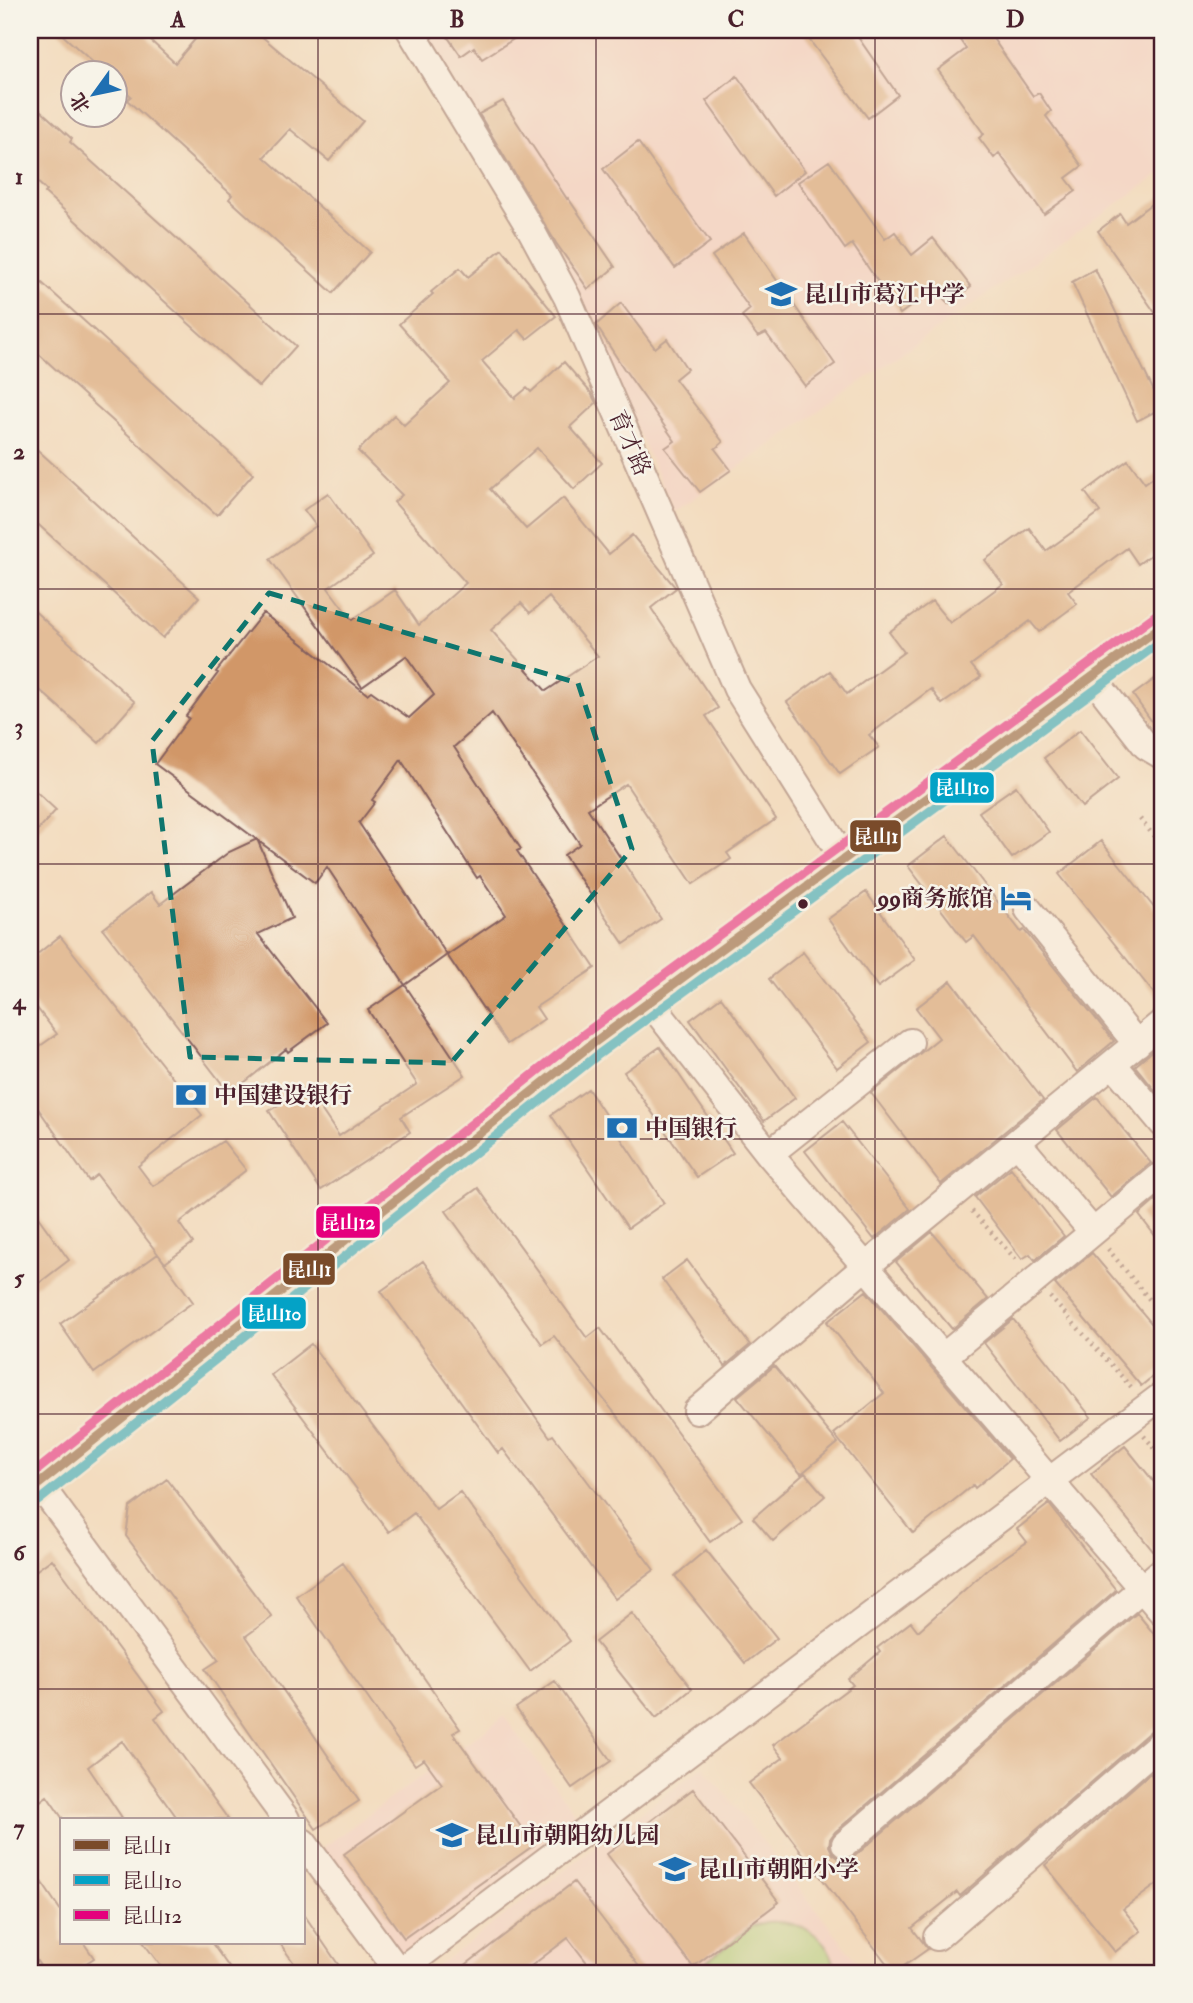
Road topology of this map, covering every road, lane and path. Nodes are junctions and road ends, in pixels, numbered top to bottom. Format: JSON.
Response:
{"nodes":[{"id":1,"x":410,"y":30,"type":"edge"},
{"id":2,"x":1163,"y":625,"type":"edge"},
{"id":3,"x":1092,"y":677,"type":"junction"},
{"id":4,"x":1163,"y":756,"type":"edge"},
{"id":5,"x":1140,"y":819,"type":"dead end"},
{"id":6,"x":1163,"y":846,"type":"edge"},
{"id":7,"x":844,"y":859,"type":"junction"},
{"id":8,"x":1028,"y":909,"type":"dead end"},
{"id":9,"x":649,"y":1001,"type":"junction"},
{"id":10,"x":1163,"y":1022,"type":"edge"},
{"id":11,"x":910,"y":1042,"type":"dead end"},
{"id":12,"x":1137,"y":1044,"type":"junction"},
{"id":13,"x":1113,"y":1064,"type":"junction"},
{"id":14,"x":1163,"y":1124,"type":"edge"},
{"id":15,"x":1017,"y":1142,"type":"junction"},
{"id":16,"x":769,"y":1154,"type":"junction"},
{"id":17,"x":1163,"y":1174,"type":"edge"},
{"id":18,"x":1093,"y":1232,"type":"junction"},
{"id":19,"x":864,"y":1267,"type":"junction"},
{"id":20,"x":1163,"y":1316,"type":"edge"},
{"id":21,"x":943,"y":1357,"type":"junction"},
{"id":22,"x":1163,"y":1395,"type":"edge"},
{"id":23,"x":697,"y":1411,"type":"dead end"},
{"id":24,"x":1047,"y":1481,"type":"junction"},
{"id":25,"x":34,"y":1488,"type":"edge"},
{"id":26,"x":1163,"y":1570,"type":"edge"},
{"id":27,"x":1142,"y":1589,"type":"junction"},
{"id":28,"x":1163,"y":1614,"type":"edge"},
{"id":29,"x":1163,"y":1741,"type":"edge"},
{"id":30,"x":285,"y":1818,"type":"edge"},
{"id":31,"x":304,"y":1843,"type":"edge"},
{"id":32,"x":845,"y":1844,"type":"dead end"},
{"id":33,"x":937,"y":1937,"type":"dead end"},
{"id":34,"x":398,"y":1973,"type":"edge"}],
"edges":[{"from":1,"to":7,"type":"street","name":"育才路"},
{"from":2,"to":3,"type":"street"},
{"from":3,"to":4,"type":"street"},
{"from":3,"to":7,"type":"street"},
{"from":5,"to":6,"type":"path"},
{"from":7,"to":9,"type":"street"},
{"from":8,"to":12,"type":"street"},
{"from":9,"to":16,"type":"street"},
{"from":9,"to":25,"type":"street"},
{"from":10,"to":12,"type":"street"},
{"from":11,"to":16,"type":"street"},
{"from":12,"to":13,"type":"street"},
{"from":13,"to":14,"type":"street"},
{"from":13,"to":15,"type":"street"},
{"from":15,"to":18,"type":"street"},
{"from":15,"to":19,"type":"street"},
{"from":16,"to":19,"type":"street"},
{"from":17,"to":18,"type":"street"},
{"from":18,"to":20,"type":"path"},
{"from":18,"to":21,"type":"street"},
{"from":19,"to":21,"type":"street"},
{"from":19,"to":23,"type":"street"},
{"from":21,"to":24,"type":"street"},
{"from":22,"to":24,"type":"street"},
{"from":24,"to":27,"type":"street"},
{"from":24,"to":34,"type":"street"},
{"from":25,"to":30,"type":"street"},
{"from":26,"to":27,"type":"street"},
{"from":27,"to":28,"type":"street"},
{"from":27,"to":32,"type":"street"},
{"from":29,"to":33,"type":"street"},
{"from":31,"to":34,"type":"street"}]}
